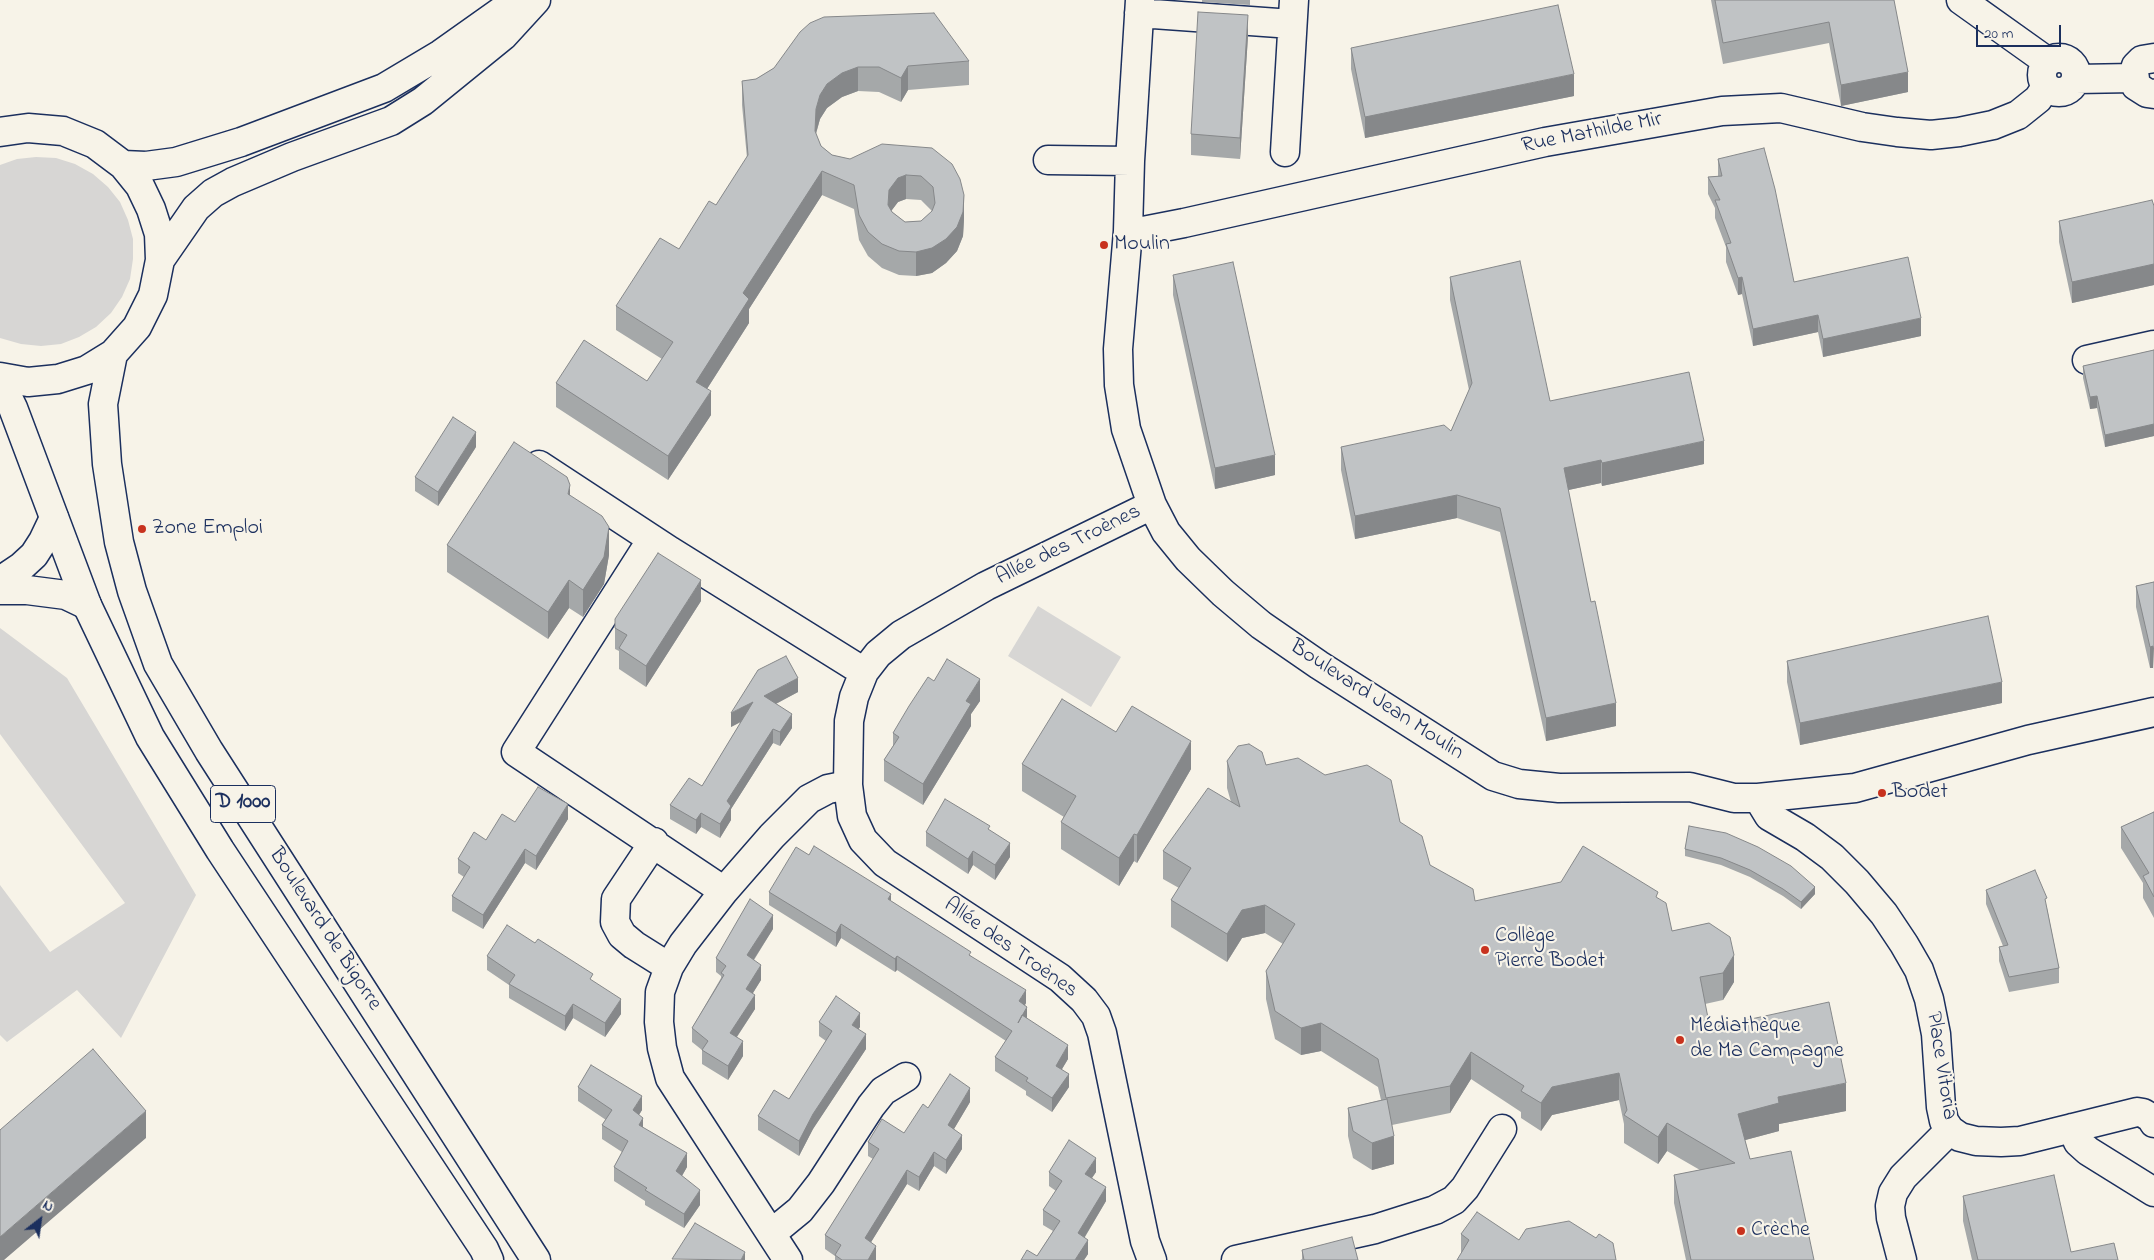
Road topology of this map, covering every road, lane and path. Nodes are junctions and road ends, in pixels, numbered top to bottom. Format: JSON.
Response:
{"nodes":[{"id":1,"x":517,"y":0,"type":"edge"},
{"id":2,"x":536,"y":0,"type":"edge"},
{"id":3,"x":1961,"y":0,"type":"edge"},
{"id":4,"x":1139,"y":7,"type":"edge"},
{"id":5,"x":1293,"y":12,"type":"edge"},
{"id":6,"x":2154,"y":58,"type":"edge"},
{"id":7,"x":2047,"y":74,"type":"junction"},
{"id":8,"x":2144,"y":86,"type":"edge"},
{"id":9,"x":0,"y":132,"type":"edge"},
{"id":10,"x":1285,"y":152,"type":"dead end"},
{"id":11,"x":1048,"y":160,"type":"dead end"},
{"id":12,"x":1130,"y":161,"type":"junction"},
{"id":13,"x":123,"y":165,"type":"junction"},
{"id":14,"x":1128,"y":231,"type":"junction"},
{"id":15,"x":160,"y":260,"type":"junction"},
{"id":16,"x":2154,"y":345,"type":"edge"},
{"id":17,"x":113,"y":354,"type":"junction"},
{"id":18,"x":2087,"y":360,"type":"dead end"},
{"id":19,"x":0,"y":379,"type":"edge"},
{"id":20,"x":522,"y":454,"type":"edge"},
{"id":21,"x":1152,"y":505,"type":"junction"},
{"id":22,"x":54,"y":518,"type":"junction"},
{"id":23,"x":652,"y":539,"type":"junction"},
{"id":24,"x":0,"y":581,"type":"edge"},
{"id":25,"x":0,"y":590,"type":"edge"},
{"id":26,"x":87,"y":605,"type":"junction"},
{"id":27,"x":864,"y":672,"type":"junction"},
{"id":28,"x":2154,"y":712,"type":"edge"},
{"id":29,"x":848,"y":785,"type":"junction"},
{"id":30,"x":1758,"y":798,"type":"junction"},
{"id":31,"x":654,"y":842,"type":"junction"},
{"id":32,"x":724,"y":891,"type":"junction"},
{"id":33,"x":669,"y":967,"type":"junction"},
{"id":34,"x":906,"y":1077,"type":"dead end"},
{"id":35,"x":2154,"y":1124,"type":"edge"},
{"id":36,"x":2072,"y":1128,"type":"junction"},
{"id":37,"x":1502,"y":1129,"type":"dead end"},
{"id":38,"x":1950,"y":1130,"type":"junction"},
{"id":39,"x":2154,"y":1192,"type":"edge"},
{"id":40,"x":772,"y":1233,"type":"junction"},
{"id":41,"x":488,"y":1256,"type":"edge"},
{"id":42,"x":536,"y":1260,"type":"edge"},
{"id":43,"x":788,"y":1260,"type":"edge"},
{"id":44,"x":1152,"y":1260,"type":"edge"},
{"id":45,"x":1236,"y":1260,"type":"edge"},
{"id":46,"x":1902,"y":1260,"type":"edge"}],
"edges":[{"from":1,"to":13,"type":"street"},
{"from":2,"to":15,"type":"street"},
{"from":3,"to":7,"type":"street"},
{"from":4,"to":5,"type":"street"},
{"from":4,"to":12,"type":"street","name":"Boulevard Jean Moulin"},
{"from":5,"to":10,"type":"street"},
{"from":6,"to":8,"type":"street"},
{"from":7,"to":8,"type":"street"},
{"from":7,"to":14,"type":"street","name":"Rue Mathilde Mir"},
{"from":9,"to":13,"type":"street"},
{"from":11,"to":12,"type":"street"},
{"from":12,"to":14,"type":"street","name":"Boulevard Jean Moulin"},
{"from":13,"to":15,"type":"street"},
{"from":14,"to":21,"type":"street","name":"Boulevard Jean Moulin"},
{"from":15,"to":17,"type":"street"},
{"from":16,"to":18,"type":"street"},
{"from":17,"to":19,"type":"street"},
{"from":17,"to":42,"type":"street","name":"Boulevard de Bigorre","number":"D 1000"},
{"from":19,"to":22,"type":"street","number":"D 1000"},
{"from":20,"to":23,"type":"street"},
{"from":21,"to":27,"type":"street","name":"Allée des Troènes"},
{"from":21,"to":30,"type":"street","name":"Boulevard Jean Moulin"},
{"from":22,"to":24,"type":"street"},
{"from":22,"to":26,"type":"street","number":"D 1000"},
{"from":23,"to":27,"type":"street"},
{"from":23,"to":31,"type":"street"},
{"from":25,"to":26,"type":"street"},
{"from":26,"to":41,"type":"street","number":"D 1000"},
{"from":27,"to":29,"type":"street","name":"Allée des Troènes"},
{"from":28,"to":30,"type":"street","name":"Boulevard Jean Moulin"},
{"from":29,"to":32,"type":"street"},
{"from":29,"to":44,"type":"street","name":"Allée des Troènes"},
{"from":30,"to":38,"type":"street","name":"Place Vitoria"},
{"from":31,"to":32,"type":"street"},
{"from":31,"to":33,"type":"street"},
{"from":32,"to":33,"type":"street"},
{"from":33,"to":40,"type":"street"},
{"from":34,"to":40,"type":"street"},
{"from":35,"to":36,"type":"street"},
{"from":36,"to":38,"type":"street"},
{"from":36,"to":39,"type":"street"},
{"from":37,"to":45,"type":"street"},
{"from":38,"to":46,"type":"street","name":"Place Vitoria"},
{"from":40,"to":43,"type":"street"}]}
